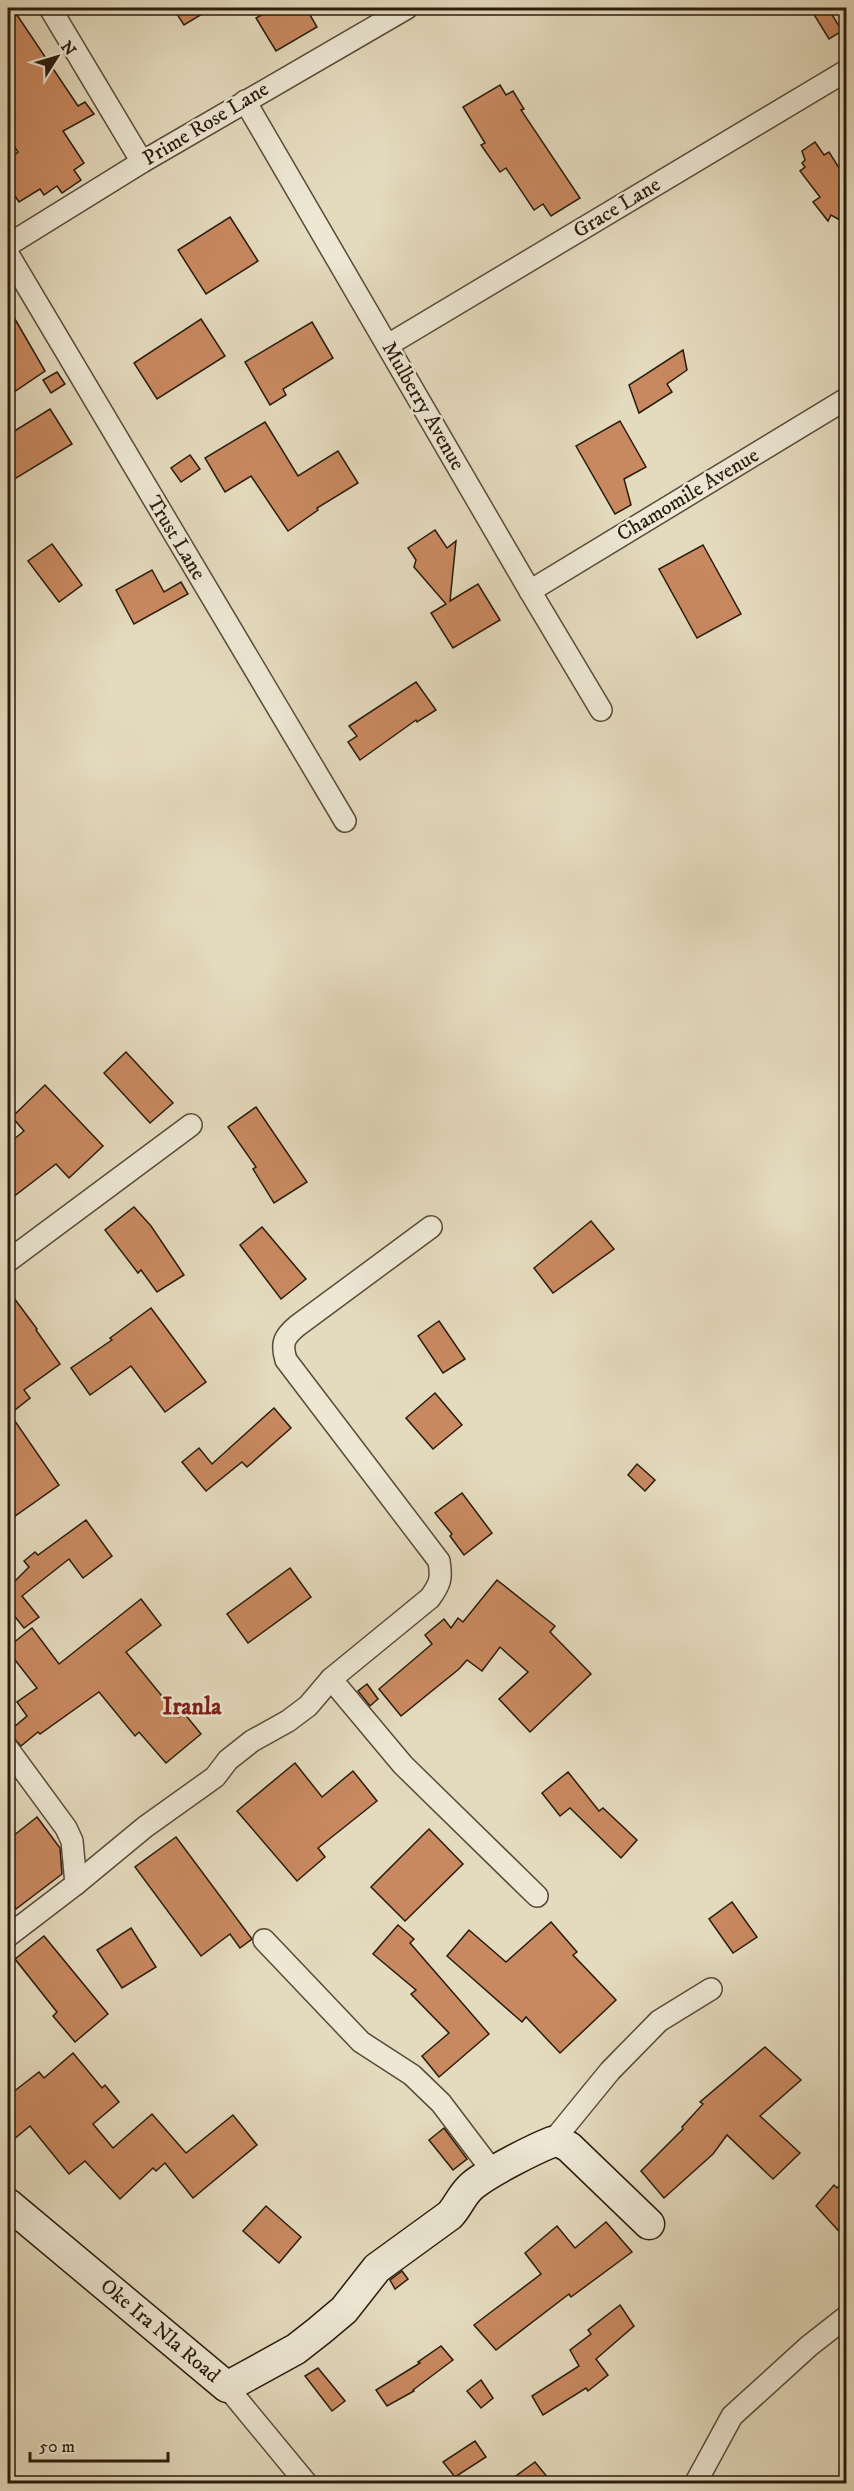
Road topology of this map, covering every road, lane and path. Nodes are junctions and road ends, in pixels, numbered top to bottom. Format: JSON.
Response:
{"nodes":[{"id":1,"x":50,"y":8,"type":"edge"},
{"id":2,"x":406,"y":8,"type":"edge"},
{"id":3,"x":376,"y":15,"type":"edge"},
{"id":4,"x":846,"y":71,"type":"edge"},
{"id":5,"x":244,"y":101,"type":"junction"},
{"id":6,"x":142,"y":162,"type":"junction"},
{"id":7,"x":8,"y":244,"type":"edge"},
{"id":8,"x":8,"y":254,"type":"edge"},
{"id":9,"x":388,"y":345,"type":"junction"},
{"id":10,"x":846,"y":399,"type":"edge"},
{"id":11,"x":530,"y":591,"type":"junction"},
{"id":12,"x":601,"y":710,"type":"dead end"},
{"id":13,"x":345,"y":821,"type":"dead end"},
{"id":14,"x":191,"y":1125,"type":"dead end"},
{"id":15,"x":431,"y":1227,"type":"dead end"},
{"id":16,"x":8,"y":1261,"type":"edge"},
{"id":17,"x":331,"y":1679,"type":"junction"},
{"id":18,"x":8,"y":1749,"type":"edge"},
{"id":19,"x":76,"y":1884,"type":"junction"},
{"id":20,"x":537,"y":1896,"type":"dead end"},
{"id":21,"x":8,"y":1936,"type":"edge"},
{"id":22,"x":264,"y":1940,"type":"dead end"},
{"id":23,"x":711,"y":1989,"type":"dead end"},
{"id":24,"x":552,"y":2142,"type":"junction"},
{"id":25,"x":495,"y":2173,"type":"junction"},
{"id":26,"x":8,"y":2204,"type":"edge"},
{"id":27,"x":649,"y":2224,"type":"dead end"},
{"id":28,"x":846,"y":2317,"type":"edge"},
{"id":29,"x":227,"y":2387,"type":"junction"},
{"id":30,"x":307,"y":2484,"type":"edge"},
{"id":31,"x":695,"y":2484,"type":"edge"}],
"edges":[{"from":1,"to":6,"type":"street"},
{"from":2,"to":3,"type":"street","name":"Prime Rose Lane"},
{"from":3,"to":5,"type":"street","name":"Prime Rose Lane"},
{"from":4,"to":9,"type":"street","name":"Grace Lane"},
{"from":5,"to":6,"type":"street","name":"Prime Rose Lane"},
{"from":5,"to":9,"type":"street","name":"Mulberry Avenue"},
{"from":6,"to":7,"type":"street","name":"Prime Rose Lane"},
{"from":8,"to":13,"type":"street","name":"Trust Lane"},
{"from":9,"to":11,"type":"street","name":"Mulberry Avenue"},
{"from":10,"to":11,"type":"street","name":"Chamomile Avenue"},
{"from":11,"to":12,"type":"street","name":"Mulberry Avenue"},
{"from":14,"to":16,"type":"street"},
{"from":15,"to":17,"type":"street"},
{"from":17,"to":19,"type":"street"},
{"from":17,"to":20,"type":"street"},
{"from":18,"to":19,"type":"street"},
{"from":19,"to":21,"type":"street"},
{"from":22,"to":25,"type":"street"},
{"from":23,"to":24,"type":"street"},
{"from":24,"to":25,"type":"street","name":"Oke Ira Nla Road"},
{"from":24,"to":27,"type":"street"},
{"from":25,"to":29,"type":"street","name":"Oke Ira Nla Road"},
{"from":26,"to":29,"type":"street","name":"Oke Ira Nla Road"},
{"from":28,"to":31,"type":"street"},
{"from":29,"to":30,"type":"street"}]}
